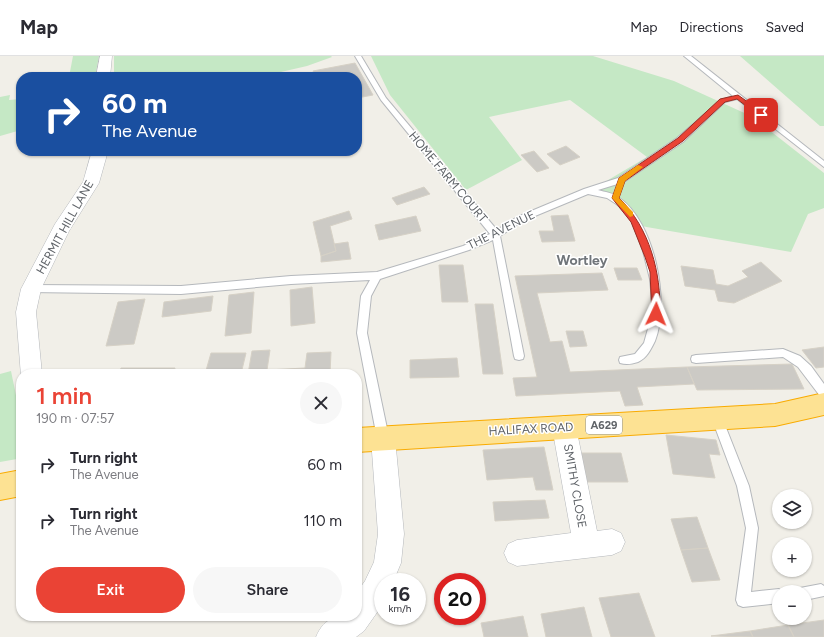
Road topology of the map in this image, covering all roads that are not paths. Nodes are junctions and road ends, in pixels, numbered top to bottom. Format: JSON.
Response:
{"nodes":[{"id":1,"x":106,"y":56,"type":"edge"},
{"id":2,"x":358,"y":56,"type":"edge"},
{"id":3,"x":687,"y":56,"type":"edge"},
{"id":4,"x":104,"y":72,"type":"edge"},
{"id":5,"x":738,"y":97,"type":"junction"},
{"id":6,"x":99,"y":156,"type":"edge"},
{"id":7,"x":824,"y":164,"type":"edge"},
{"id":8,"x":621,"y":180,"type":"junction"},
{"id":9,"x":587,"y":191,"type":"junction"},
{"id":10,"x":615,"y":198,"type":"junction"},
{"id":11,"x":496,"y":235,"type":"junction"},
{"id":12,"x":377,"y":276,"type":"junction"},
{"id":13,"x":31,"y":289,"type":"junction"},
{"id":14,"x":520,"y":356,"type":"dead end"},
{"id":15,"x":696,"y":359,"type":"dead end"},
{"id":16,"x":624,"y":360,"type":"dead end"},
{"id":17,"x":31,"y":369,"type":"edge"},
{"id":18,"x":824,"y":393,"type":"edge"},
{"id":19,"x":824,"y":404,"type":"edge"},
{"id":20,"x":717,"y":419,"type":"junction"},
{"id":21,"x":564,"y":427,"type":"junction"},
{"id":22,"x":383,"y":438,"type":"junction"},
{"id":23,"x":362,"y":440,"type":"edge"},
{"id":24,"x":16,"y":485,"type":"edge"},
{"id":25,"x":0,"y":487,"type":"edge"},
{"id":26,"x":612,"y":542,"type":"dead end"},
{"id":27,"x":586,"y":544,"type":"junction"},
{"id":28,"x":517,"y":553,"type":"dead end"},
{"id":29,"x":821,"y":591,"type":"dead end"},
{"id":30,"x":812,"y":592,"type":"edge"},
{"id":31,"x":772,"y":597,"type":"edge"},
{"id":32,"x":362,"y":610,"type":"edge"},
{"id":33,"x":354,"y":621,"type":"edge"},
{"id":34,"x":331,"y":637,"type":"edge"}],
"edges":[{"from":1,"to":4,"type":"street"},
{"from":2,"to":11,"type":"lane","name":"HOME FARM COURT"},
{"from":3,"to":5,"type":"lane"},
{"from":5,"to":7,"type":"lane"},
{"from":5,"to":8,"type":"lane","name":"THE AVENUE"},
{"from":6,"to":13,"type":"street","name":"HERMIT HILL LANE"},
{"from":8,"to":9,"type":"lane","name":"THE AVENUE"},
{"from":8,"to":10,"type":"lane"},
{"from":9,"to":10,"type":"lane"},
{"from":9,"to":11,"type":"lane","name":"THE AVENUE"},
{"from":10,"to":16,"type":"lane"},
{"from":11,"to":12,"type":"lane","name":"THE AVENUE"},
{"from":11,"to":14,"type":"lane","name":"HOME FARM COURT"},
{"from":12,"to":13,"type":"lane","name":"THE AVENUE"},
{"from":12,"to":22,"type":"lane"},
{"from":13,"to":17,"type":"street","name":"HERMIT HILL LANE"},
{"from":15,"to":18,"type":"lane"},
{"from":19,"to":20,"type":"highway","name":"HALIFAX ROAD","number":"A629"},
{"from":20,"to":21,"type":"highway","name":"HALIFAX ROAD","number":"A629"},
{"from":20,"to":31,"type":"lane"},
{"from":21,"to":22,"type":"highway","name":"HALIFAX ROAD","number":"A629"},
{"from":21,"to":27,"type":"street","name":"SMITHY CLOSE"},
{"from":22,"to":23,"type":"highway","name":"HALIFAX ROAD","number":"A629"},
{"from":22,"to":32,"type":"street"},
{"from":24,"to":25,"type":"highway"},
{"from":26,"to":27,"type":"street","name":"SMITHY CLOSE"},
{"from":27,"to":28,"type":"street","name":"SMITHY CLOSE"},
{"from":29,"to":30,"type":"lane"},
{"from":33,"to":34,"type":"street"}]}
